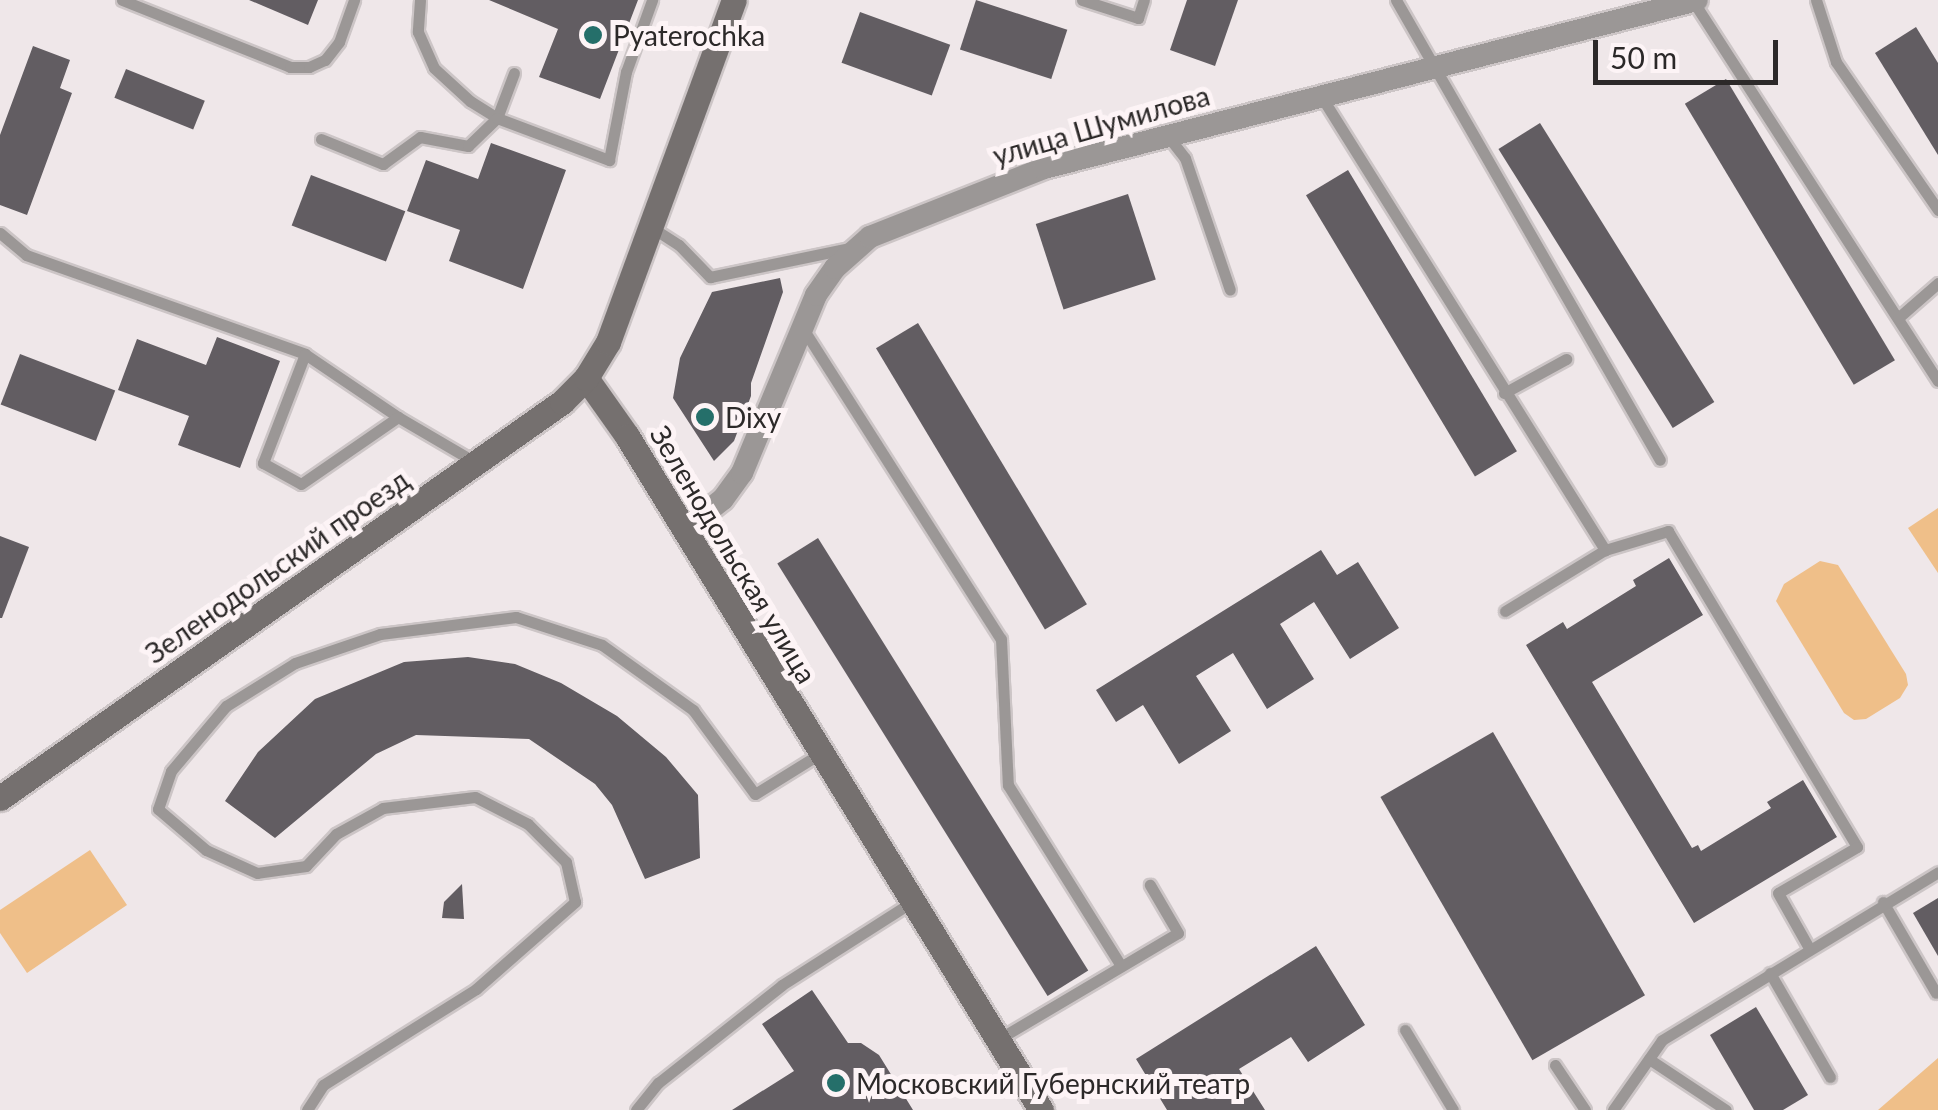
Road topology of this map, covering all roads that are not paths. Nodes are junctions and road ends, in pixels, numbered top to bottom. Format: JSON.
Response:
{"nodes":[{"id":1,"x":122,"y":0,"type":"edge"},
{"id":2,"x":354,"y":0,"type":"edge"},
{"id":3,"x":420,"y":0,"type":"edge"},
{"id":4,"x":652,"y":0,"type":"edge"},
{"id":5,"x":734,"y":0,"type":"edge"},
{"id":6,"x":1082,"y":0,"type":"edge"},
{"id":7,"x":1144,"y":0,"type":"edge"},
{"id":8,"x":1396,"y":0,"type":"edge"},
{"id":9,"x":1816,"y":0,"type":"edge"},
{"id":10,"x":1695,"y":1,"type":"edge"},
{"id":11,"x":1432,"y":70,"type":"junction"},
{"id":12,"x":514,"y":73,"type":"dead end"},
{"id":13,"x":1321,"y":96,"type":"junction"},
{"id":14,"x":497,"y":118,"type":"junction"},
{"id":15,"x":1167,"y":134,"type":"junction"},
{"id":16,"x":321,"y":139,"type":"dead end"},
{"id":17,"x":1938,"y":210,"type":"edge"},
{"id":18,"x":651,"y":226,"type":"junction"},
{"id":19,"x":0,"y":233,"type":"edge"},
{"id":20,"x":870,"y":237,"type":"junction"},
{"id":21,"x":1938,"y":283,"type":"edge"},
{"id":22,"x":1230,"y":290,"type":"dead end"},
{"id":23,"x":1898,"y":318,"type":"junction"},
{"id":24,"x":802,"y":327,"type":"junction"},
{"id":25,"x":305,"y":354,"type":"junction"},
{"id":26,"x":1566,"y":360,"type":"dead end"},
{"id":27,"x":586,"y":378,"type":"junction"},
{"id":28,"x":1938,"y":381,"type":"edge"},
{"id":29,"x":1504,"y":393,"type":"junction"},
{"id":30,"x":398,"y":417,"type":"junction"},
{"id":31,"x":1660,"y":460,"type":"dead end"},
{"id":32,"x":475,"y":462,"type":"junction"},
{"id":33,"x":684,"y":529,"type":"junction"},
{"id":34,"x":1606,"y":550,"type":"junction"},
{"id":35,"x":1506,"y":611,"type":"dead end"},
{"id":36,"x":821,"y":753,"type":"junction"},
{"id":37,"x":0,"y":798,"type":"edge"},
{"id":38,"x":1938,"y":872,"type":"edge"},
{"id":39,"x":1150,"y":885,"type":"dead end"},
{"id":40,"x":912,"y":902,"type":"junction"},
{"id":41,"x":1883,"y":902,"type":"junction"},
{"id":42,"x":1809,"y":948,"type":"junction"},
{"id":43,"x":1121,"y":966,"type":"junction"},
{"id":44,"x":1770,"y":973,"type":"junction"},
{"id":45,"x":1936,"y":994,"type":"edge"},
{"id":46,"x":1404,"y":1030,"type":"dead end"},
{"id":47,"x":998,"y":1040,"type":"junction"},
{"id":48,"x":1649,"y":1059,"type":"junction"},
{"id":49,"x":1555,"y":1065,"type":"dead end"},
{"id":50,"x":1830,"y":1076,"type":"dead end"},
{"id":51,"x":307,"y":1110,"type":"edge"},
{"id":52,"x":636,"y":1110,"type":"edge"},
{"id":53,"x":1040,"y":1110,"type":"edge"},
{"id":54,"x":1453,"y":1110,"type":"edge"},
{"id":55,"x":1585,"y":1110,"type":"edge"},
{"id":56,"x":1614,"y":1110,"type":"edge"},
{"id":57,"x":1726,"y":1110,"type":"edge"}],
"edges":[{"from":1,"to":2,"type":"lane"},
{"from":3,"to":14,"type":"lane"},
{"from":4,"to":14,"type":"lane"},
{"from":5,"to":18,"type":"street"},
{"from":6,"to":7,"type":"lane"},
{"from":8,"to":11,"type":"lane"},
{"from":9,"to":17,"type":"lane"},
{"from":10,"to":11,"type":"street","name":"улица Шумилова"},
{"from":10,"to":23,"type":"lane"},
{"from":11,"to":13,"type":"street","name":"улица Шумилова"},
{"from":11,"to":31,"type":"lane"},
{"from":12,"to":14,"type":"lane"},
{"from":13,"to":15,"type":"street","name":"улица Шумилова"},
{"from":13,"to":29,"type":"lane"},
{"from":14,"to":16,"type":"lane"},
{"from":15,"to":20,"type":"street","name":"улица Шумилова"},
{"from":15,"to":22,"type":"lane"},
{"from":18,"to":20,"type":"lane"},
{"from":18,"to":27,"type":"street"},
{"from":19,"to":25,"type":"lane"},
{"from":20,"to":24,"type":"street","name":"улица Шумилова"},
{"from":21,"to":23,"type":"lane"},
{"from":23,"to":28,"type":"lane"},
{"from":24,"to":33,"type":"street","name":"улица Шумилова"},
{"from":24,"to":43,"type":"lane"},
{"from":25,"to":30,"type":"lane"},
{"from":25,"to":30,"type":"lane"},
{"from":26,"to":29,"type":"lane"},
{"from":27,"to":32,"type":"street","name":"Зеленодольский проезд"},
{"from":27,"to":33,"type":"street","name":"Зеленодольская улица"},
{"from":29,"to":34,"type":"lane"},
{"from":30,"to":32,"type":"lane"},
{"from":32,"to":37,"type":"street","name":"Зеленодольский проезд"},
{"from":33,"to":36,"type":"street","name":"Зеленодольская улица"},
{"from":34,"to":35,"type":"lane"},
{"from":34,"to":42,"type":"lane"},
{"from":36,"to":40,"type":"street","name":"Зеленодольская улица"},
{"from":36,"to":51,"type":"lane"},
{"from":38,"to":41,"type":"lane"},
{"from":39,"to":43,"type":"lane"},
{"from":40,"to":47,"type":"street","name":"Зеленодольская улица"},
{"from":40,"to":52,"type":"lane"},
{"from":41,"to":42,"type":"lane"},
{"from":41,"to":45,"type":"lane"},
{"from":42,"to":44,"type":"lane"},
{"from":43,"to":47,"type":"lane"},
{"from":44,"to":48,"type":"lane"},
{"from":44,"to":50,"type":"lane"},
{"from":46,"to":54,"type":"lane"},
{"from":47,"to":53,"type":"street","name":"Зеленодольская улица"},
{"from":48,"to":56,"type":"lane"},
{"from":48,"to":57,"type":"lane"},
{"from":49,"to":55,"type":"lane"}]}
